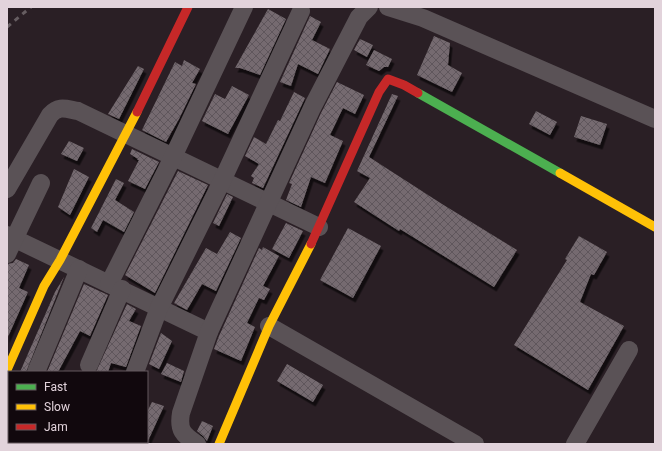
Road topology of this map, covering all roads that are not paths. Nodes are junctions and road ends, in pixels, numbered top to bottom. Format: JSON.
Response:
{"nodes":[{"id":1,"x":188,"y":7,"type":"edge"},
{"id":2,"x":244,"y":7,"type":"edge"},
{"id":3,"x":369,"y":7,"type":"edge"},
{"id":4,"x":388,"y":7,"type":"edge"},
{"id":5,"x":300,"y":11,"type":"dead end"},
{"id":6,"x":655,"y":119,"type":"edge"},
{"id":7,"x":126,"y":134,"type":"junction"},
{"id":8,"x":173,"y":157,"type":"junction"},
{"id":9,"x":222,"y":181,"type":"junction"},
{"id":10,"x":41,"y":183,"type":"dead end"},
{"id":11,"x":7,"y":188,"type":"edge"},
{"id":12,"x":269,"y":204,"type":"junction"},
{"id":13,"x":319,"y":227,"type":"junction"},
{"id":14,"x":655,"y":227,"type":"edge"},
{"id":15,"x":9,"y":242,"type":"edge"},
{"id":16,"x":60,"y":260,"type":"junction"},
{"id":17,"x":79,"y":269,"type":"junction"},
{"id":18,"x":116,"y":287,"type":"junction"},
{"id":19,"x":159,"y":308,"type":"junction"},
{"id":20,"x":269,"y":326,"type":"junction"},
{"id":21,"x":209,"y":332,"type":"junction"},
{"id":22,"x":629,"y":350,"type":"dead end"},
{"id":23,"x":89,"y":365,"type":"dead end"},
{"id":24,"x":7,"y":370,"type":"edge"},
{"id":25,"x":36,"y":371,"type":"edge"},
{"id":26,"x":135,"y":371,"type":"edge"},
{"id":27,"x":178,"y":437,"type":"edge"},
{"id":28,"x":197,"y":444,"type":"edge"},
{"id":29,"x":219,"y":444,"type":"edge"},
{"id":30,"x":475,"y":444,"type":"edge"},
{"id":31,"x":575,"y":444,"type":"edge"}],
"edges":[{"from":1,"to":7,"type":"street"},
{"from":2,"to":8,"type":"street"},
{"from":3,"to":12,"type":"street"},
{"from":4,"to":6,"type":"street"},
{"from":5,"to":9,"type":"street"},
{"from":7,"to":8,"type":"street"},
{"from":7,"to":11,"type":"street"},
{"from":7,"to":16,"type":"street"},
{"from":8,"to":9,"type":"street"},
{"from":8,"to":18,"type":"street"},
{"from":9,"to":12,"type":"street"},
{"from":9,"to":19,"type":"street"},
{"from":10,"to":15,"type":"street"},
{"from":12,"to":13,"type":"street"},
{"from":12,"to":21,"type":"street"},
{"from":13,"to":14,"type":"street"},
{"from":13,"to":20,"type":"street"},
{"from":15,"to":16,"type":"street"},
{"from":16,"to":17,"type":"street"},
{"from":16,"to":24,"type":"street"},
{"from":17,"to":18,"type":"street"},
{"from":17,"to":25,"type":"street"},
{"from":18,"to":19,"type":"street"},
{"from":18,"to":23,"type":"street"},
{"from":19,"to":21,"type":"street"},
{"from":19,"to":26,"type":"street"},
{"from":20,"to":29,"type":"street"},
{"from":20,"to":30,"type":"street"},
{"from":21,"to":27,"type":"street"},
{"from":22,"to":31,"type":"street"},
{"from":27,"to":28,"type":"street"}]}
